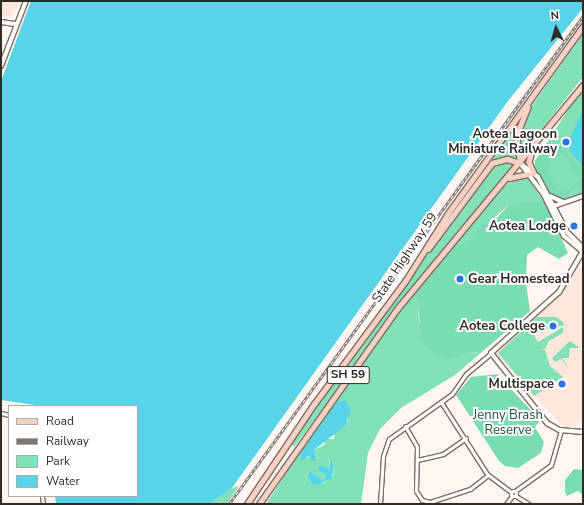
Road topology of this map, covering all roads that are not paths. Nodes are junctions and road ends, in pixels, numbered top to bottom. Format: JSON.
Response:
{"nodes":[{"id":1,"x":26,"y":1,"type":"edge"},
{"id":2,"x":1,"y":22,"type":"edge"},
{"id":3,"x":15,"y":24,"type":"junction"},
{"id":4,"x":583,"y":26,"type":"edge"},
{"id":5,"x":1,"y":66,"type":"edge"},
{"id":6,"x":583,"y":85,"type":"edge"},
{"id":7,"x":536,"y":92,"type":"junction"},
{"id":8,"x":541,"y":139,"type":"junction"},
{"id":9,"x":520,"y":163,"type":"junction"},
{"id":10,"x":534,"y":173,"type":"junction"},
{"id":11,"x":528,"y":174,"type":"junction"},
{"id":12,"x":505,"y":180,"type":"junction"},
{"id":13,"x":544,"y":186,"type":"junction"},
{"id":14,"x":583,"y":196,"type":"edge"},
{"id":15,"x":568,"y":202,"type":"junction"},
{"id":16,"x":552,"y":207,"type":"junction"},
{"id":17,"x":583,"y":251,"type":"edge"},
{"id":18,"x":404,"y":283,"type":"junction"},
{"id":19,"x":491,"y":353,"type":"junction"},
{"id":20,"x":441,"y":402,"type":"junction"},
{"id":21,"x":404,"y":426,"type":"junction"},
{"id":22,"x":561,"y":431,"type":"junction"},
{"id":23,"x":583,"y":432,"type":"edge"},
{"id":24,"x":466,"y":438,"type":"junction"},
{"id":25,"x":417,"y":460,"type":"junction"},
{"id":26,"x":488,"y":475,"type":"junction"},
{"id":27,"x":514,"y":494,"type":"junction"},
{"id":28,"x":247,"y":503,"type":"edge"},
{"id":29,"x":258,"y":504,"type":"edge"},
{"id":30,"x":380,"y":504,"type":"edge"},
{"id":31,"x":506,"y":504,"type":"edge"},
{"id":32,"x":529,"y":504,"type":"edge"}],
"edges":[{"from":1,"to":3,"type":"street"},
{"from":2,"to":3,"type":"street"},
{"from":3,"to":5,"type":"street"},
{"from":4,"to":7,"type":"main road","name":"State Highway 59","number":"SH 59"},
{"from":6,"to":8,"type":"main road","name":"State Highway 59","number":"SH 59"},
{"from":7,"to":9,"type":"main road"},
{"from":7,"to":18,"type":"main road","name":"State Highway 59","number":"SH 59"},
{"from":8,"to":9,"type":"main road","name":"State Highway 59","number":"SH 59"},
{"from":8,"to":10,"type":"main road"},
{"from":9,"to":10,"type":"street"},
{"from":9,"to":11,"type":"street"},
{"from":9,"to":12,"type":"main road","name":"State Highway 59","number":"SH 59"},
{"from":9,"to":18,"type":"main road"},
{"from":10,"to":13,"type":"street"},
{"from":11,"to":12,"type":"main road"},
{"from":11,"to":16,"type":"street"},
{"from":12,"to":29,"type":"main road","name":"State Highway 59","number":"SH 59"},
{"from":13,"to":15,"type":"street"},
{"from":13,"to":16,"type":"street"},
{"from":14,"to":15,"type":"street"},
{"from":15,"to":16,"type":"street"},
{"from":16,"to":17,"type":"street"},
{"from":17,"to":19,"type":"street"},
{"from":18,"to":28,"type":"main road","name":"State Highway 59","number":"SH 59"},
{"from":19,"to":20,"type":"street"},
{"from":19,"to":22,"type":"street"},
{"from":20,"to":21,"type":"street"},
{"from":20,"to":24,"type":"street"},
{"from":21,"to":25,"type":"street"},
{"from":21,"to":30,"type":"street"},
{"from":22,"to":23,"type":"street"},
{"from":22,"to":27,"type":"street"},
{"from":24,"to":25,"type":"street"},
{"from":24,"to":26,"type":"street"},
{"from":25,"to":26,"type":"street"},
{"from":26,"to":27,"type":"street"},
{"from":27,"to":31,"type":"street"},
{"from":27,"to":32,"type":"street"}]}
